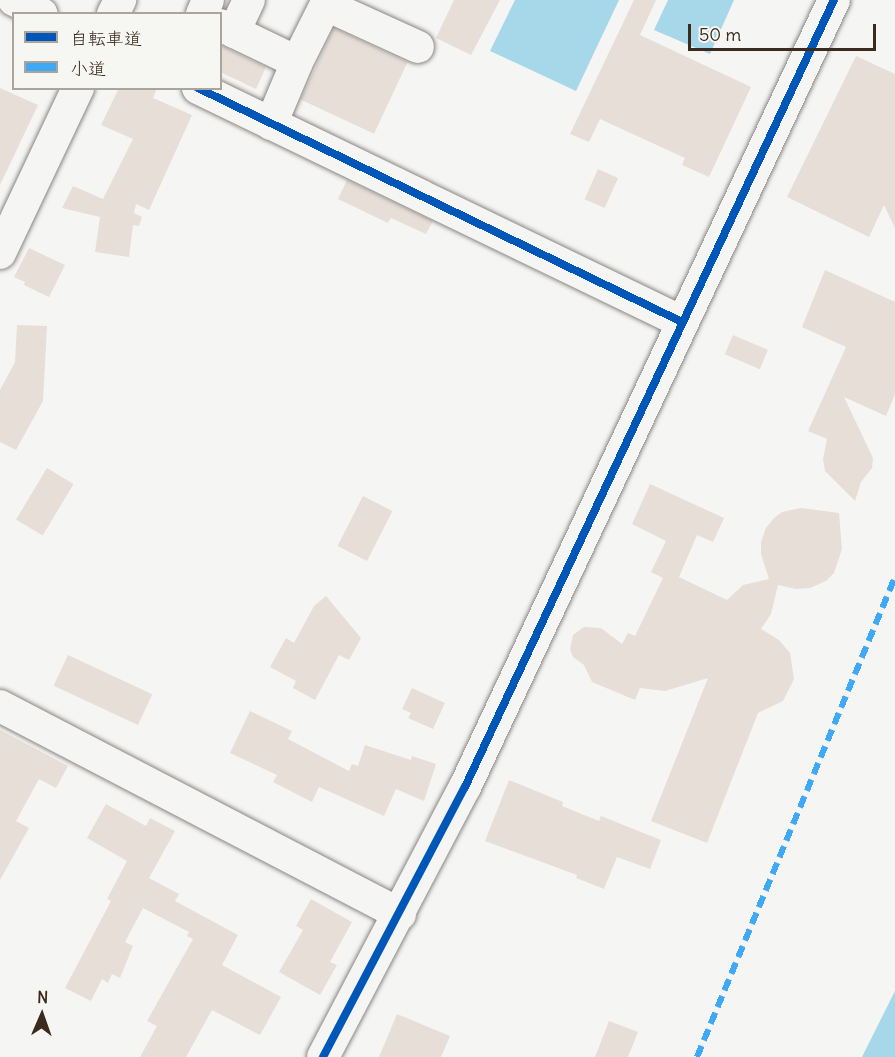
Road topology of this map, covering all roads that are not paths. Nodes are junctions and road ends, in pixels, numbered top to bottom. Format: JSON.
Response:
{"nodes":[{"id":1,"x":14,"y":0,"type":"edge"},
{"id":2,"x":249,"y":0,"type":"edge"},
{"id":3,"x":834,"y":0,"type":"edge"},
{"id":4,"x":327,"y":3,"type":"edge"},
{"id":5,"x":38,"y":12,"type":"edge"},
{"id":6,"x":227,"y":29,"type":"edge"},
{"id":7,"x":418,"y":47,"type":"dead end"},
{"id":8,"x":297,"y":62,"type":"junction"},
{"id":9,"x":77,"y":90,"type":"edge"},
{"id":10,"x":202,"y":90,"type":"edge"},
{"id":11,"x":271,"y":124,"type":"junction"},
{"id":12,"x":0,"y":253,"type":"edge"},
{"id":13,"x":682,"y":322,"type":"junction"},
{"id":14,"x":0,"y":706,"type":"edge"},
{"id":15,"x":400,"y":914,"type":"junction"},
{"id":16,"x":323,"y":1057,"type":"edge"}],
"edges":[{"from":1,"to":5,"type":"street"},
{"from":2,"to":6,"type":"street"},
{"from":3,"to":13,"type":"street"},
{"from":4,"to":7,"type":"street"},
{"from":4,"to":8,"type":"street"},
{"from":6,"to":8,"type":"street"},
{"from":8,"to":11,"type":"street"},
{"from":9,"to":12,"type":"street"},
{"from":10,"to":11,"type":"street"},
{"from":11,"to":13,"type":"street"},
{"from":13,"to":15,"type":"street"},
{"from":14,"to":15,"type":"street"},
{"from":15,"to":16,"type":"street"}]}
